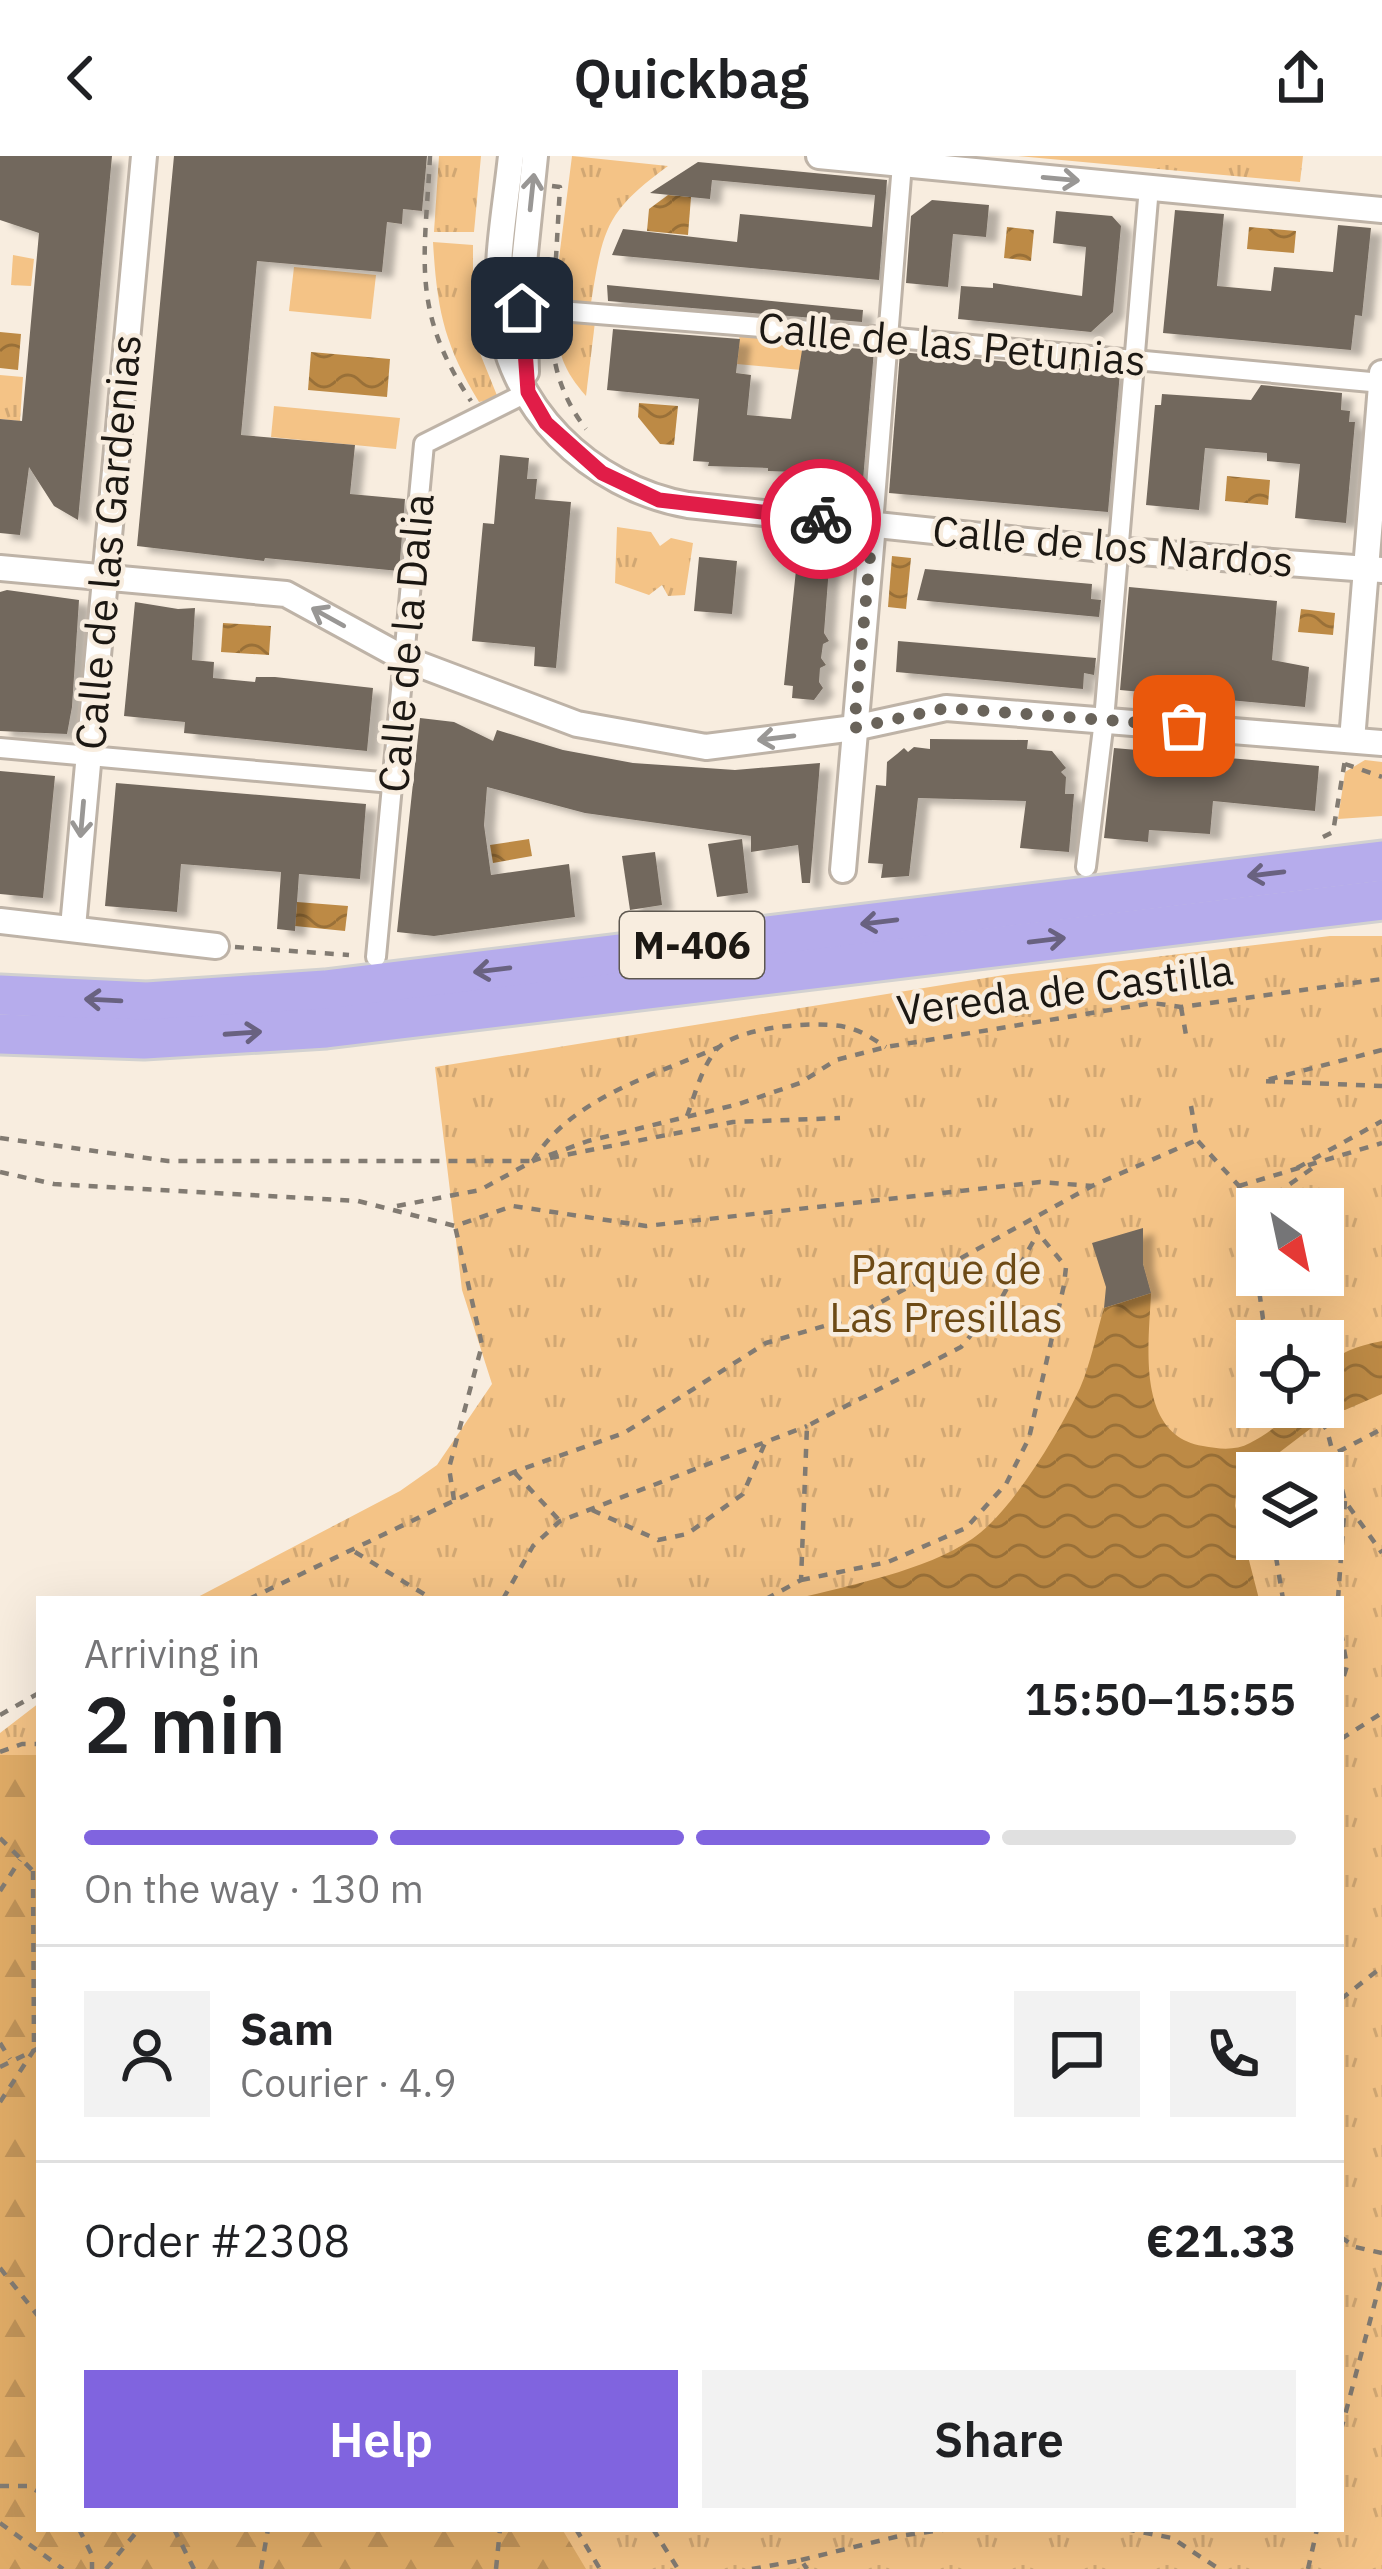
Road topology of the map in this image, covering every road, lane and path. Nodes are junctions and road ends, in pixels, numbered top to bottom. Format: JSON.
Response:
{"nodes":[{"id":1,"x":144,"y":156,"type":"edge"},
{"id":2,"x":430,"y":156,"type":"edge"},
{"id":3,"x":511,"y":156,"type":"edge"},
{"id":4,"x":536,"y":156,"type":"edge"},
{"id":5,"x":819,"y":156,"type":"edge"},
{"id":6,"x":902,"y":164,"type":"junction"},
{"id":7,"x":533,"y":182,"type":"junction"},
{"id":8,"x":1149,"y":188,"type":"junction"},
{"id":9,"x":1382,"y":211,"type":"edge"},
{"id":10,"x":522,"y":308,"type":"junction"},
{"id":11,"x":554,"y":312,"type":"junction"},
{"id":12,"x":886,"y":337,"type":"junction"},
{"id":13,"x":1134,"y":361,"type":"junction"},
{"id":14,"x":1382,"y":373,"type":"edge"},
{"id":15,"x":1382,"y":383,"type":"edge"},
{"id":16,"x":528,"y":392,"type":"junction"},
{"id":17,"x":481,"y":416,"type":"junction"},
{"id":18,"x":587,"y":430,"type":"dead end"},
{"id":19,"x":873,"y":524,"type":"junction"},
{"id":20,"x":1117,"y":550,"type":"junction"},
{"id":21,"x":0,"y":568,"type":"edge"},
{"id":22,"x":1375,"y":569,"type":"edge"},
{"id":23,"x":104,"y":577,"type":"junction"},
{"id":24,"x":404,"y":659,"type":"junction"},
{"id":25,"x":1104,"y":720,"type":"junction"},
{"id":26,"x":854,"y":728,"type":"junction"},
{"id":27,"x":1382,"y":743,"type":"edge"},
{"id":28,"x":0,"y":748,"type":"edge"},
{"id":29,"x":1348,"y":752,"type":"junction"},
{"id":30,"x":88,"y":755,"type":"junction"},
{"id":31,"x":1382,"y":777,"type":"edge"},
{"id":32,"x":392,"y":783,"type":"junction"},
{"id":33,"x":1321,"y":839,"type":"dead end"},
{"id":34,"x":1382,"y":861,"type":"edge"},
{"id":35,"x":1086,"y":867,"type":"dead end"},
{"id":36,"x":843,"y":870,"type":"dead end"},
{"id":37,"x":1382,"y":900,"type":"edge"},
{"id":38,"x":0,"y":921,"type":"edge"},
{"id":39,"x":73,"y":927,"type":"junction"},
{"id":40,"x":216,"y":946,"type":"dead end"},
{"id":41,"x":376,"y":957,"type":"dead end"},
{"id":42,"x":1382,"y":979,"type":"edge"},
{"id":43,"x":0,"y":995,"type":"edge"},
{"id":44,"x":1181,"y":1007,"type":"junction"},
{"id":45,"x":0,"y":1034,"type":"edge"},
{"id":46,"x":1186,"y":1035,"type":"dead end"},
{"id":47,"x":719,"y":1047,"type":"junction"},
{"id":48,"x":886,"y":1047,"type":"junction"},
{"id":49,"x":1382,"y":1050,"type":"edge"},
{"id":50,"x":1382,"y":1086,"type":"edge"},
{"id":51,"x":1191,"y":1106,"type":"dead end"},
{"id":52,"x":840,"y":1118,"type":"dead end"},
{"id":53,"x":686,"y":1119,"type":"junction"},
{"id":54,"x":1382,"y":1121,"type":"edge"},
{"id":55,"x":0,"y":1138,"type":"edge"},
{"id":56,"x":1197,"y":1140,"type":"junction"},
{"id":57,"x":1382,"y":1143,"type":"edge"},
{"id":58,"x":533,"y":1161,"type":"junction"},
{"id":59,"x":1321,"y":1162,"type":"junction"},
{"id":60,"x":0,"y":1172,"type":"edge"},
{"id":61,"x":1286,"y":1174,"type":"junction"},
{"id":62,"x":1092,"y":1186,"type":"junction"},
{"id":63,"x":1239,"y":1186,"type":"joint"},
{"id":64,"x":1283,"y":1188,"type":"edge"},
{"id":65,"x":392,"y":1208,"type":"junction"},
{"id":66,"x":1032,"y":1220,"type":"junction"},
{"id":67,"x":455,"y":1226,"type":"junction"},
{"id":68,"x":1038,"y":1233,"type":"junction"},
{"id":69,"x":806,"y":1426,"type":"junction"},
{"id":70,"x":1382,"y":1429,"type":"edge"},
{"id":71,"x":765,"y":1443,"type":"junction"},
{"id":72,"x":1338,"y":1452,"type":"edge"},
{"id":73,"x":514,"y":1472,"type":"junction"},
{"id":74,"x":1344,"y":1497,"type":"edge"},
{"id":75,"x":454,"y":1501,"type":"junction"},
{"id":76,"x":1345,"y":1501,"type":"junction"},
{"id":77,"x":592,"y":1510,"type":"junction"},
{"id":78,"x":560,"y":1521,"type":"junction"},
{"id":79,"x":353,"y":1550,"type":"junction"},
{"id":80,"x":1382,"y":1553,"type":"edge"},
{"id":81,"x":1277,"y":1560,"type":"edge"},
{"id":82,"x":801,"y":1580,"type":"junction"},
{"id":83,"x":255,"y":1596,"type":"edge"},
{"id":84,"x":427,"y":1596,"type":"edge"},
{"id":85,"x":505,"y":1596,"type":"edge"},
{"id":86,"x":772,"y":1596,"type":"edge"},
{"id":87,"x":1283,"y":1596,"type":"edge"},
{"id":88,"x":1338,"y":1596,"type":"edge"},
{"id":89,"x":36,"y":1695,"type":"edge"},
{"id":90,"x":0,"y":1715,"type":"edge"},
{"id":91,"x":1380,"y":1718,"type":"edge"},
{"id":92,"x":1344,"y":1737,"type":"edge"},
{"id":93,"x":36,"y":1744,"type":"edge"},
{"id":94,"x":0,"y":1752,"type":"edge"},
{"id":95,"x":0,"y":1838,"type":"edge"},
{"id":96,"x":21,"y":1860,"type":"junction"},
{"id":97,"x":36,"y":1874,"type":"edge"},
{"id":98,"x":0,"y":1891,"type":"edge"},
{"id":99,"x":1382,"y":1967,"type":"edge"},
{"id":100,"x":1344,"y":1997,"type":"edge"},
{"id":101,"x":0,"y":2043,"type":"edge"},
{"id":102,"x":36,"y":2049,"type":"edge"},
{"id":103,"x":36,"y":2050,"type":"edge"},
{"id":104,"x":11,"y":2061,"type":"junction"},
{"id":105,"x":0,"y":2067,"type":"edge"},
{"id":106,"x":0,"y":2102,"type":"edge"},
{"id":107,"x":1344,"y":2239,"type":"edge"},
{"id":108,"x":1382,"y":2253,"type":"edge"},
{"id":109,"x":0,"y":2269,"type":"edge"},
{"id":110,"x":1381,"y":2281,"type":"edge"},
{"id":111,"x":36,"y":2313,"type":"edge"},
{"id":112,"x":1344,"y":2419,"type":"edge"},
{"id":113,"x":0,"y":2486,"type":"edge"},
{"id":114,"x":36,"y":2490,"type":"edge"},
{"id":115,"x":0,"y":2523,"type":"edge"},
{"id":116,"x":81,"y":2532,"type":"edge"},
{"id":117,"x":137,"y":2532,"type":"edge"},
{"id":118,"x":176,"y":2532,"type":"edge"},
{"id":119,"x":267,"y":2532,"type":"edge"},
{"id":120,"x":500,"y":2532,"type":"edge"},
{"id":121,"x":578,"y":2532,"type":"edge"},
{"id":122,"x":655,"y":2532,"type":"edge"},
{"id":123,"x":927,"y":2532,"type":"edge"},
{"id":124,"x":1141,"y":2532,"type":"edge"},
{"id":125,"x":1316,"y":2532,"type":"edge"},
{"id":126,"x":801,"y":2560,"type":"junction"},
{"id":127,"x":63,"y":2569,"type":"edge"},
{"id":128,"x":92,"y":2569,"type":"edge"},
{"id":129,"x":106,"y":2569,"type":"edge"},
{"id":130,"x":194,"y":2569,"type":"edge"},
{"id":131,"x":261,"y":2569,"type":"edge"},
{"id":132,"x":496,"y":2569,"type":"edge"},
{"id":133,"x":600,"y":2569,"type":"edge"},
{"id":134,"x":678,"y":2569,"type":"edge"},
{"id":135,"x":752,"y":2569,"type":"edge"},
{"id":136,"x":807,"y":2569,"type":"edge"},
{"id":137,"x":1219,"y":2569,"type":"edge"},
{"id":138,"x":1308,"y":2569,"type":"edge"}],
"edges":[{"from":1,"to":23,"type":"street","name":"Calle de las Gardenias"},
{"from":2,"to":17,"type":"path"},
{"from":3,"to":16,"type":"street","name":"Calle de los Nardos"},
{"from":4,"to":7,"type":"street"},
{"from":5,"to":6,"type":"street"},
{"from":6,"to":8,"type":"street","one_way":true},
{"from":6,"to":12,"type":"street"},
{"from":10,"to":7,"type":"street","one_way":true},
{"from":7,"to":11,"type":"path"},
{"from":8,"to":9,"type":"street"},
{"from":8,"to":13,"type":"street"},
{"from":10,"to":11,"type":"street","name":"Calle de las Petunias"},
{"from":10,"to":16,"type":"street"},
{"from":11,"to":12,"type":"street","name":"Calle de las Petunias"},
{"from":11,"to":18,"type":"path"},
{"from":12,"to":13,"type":"street","name":"Calle de las Petunias"},
{"from":12,"to":19,"type":"street"},
{"from":13,"to":15,"type":"street","name":"Calle de las Petunias"},
{"from":13,"to":20,"type":"street"},
{"from":14,"to":15,"type":"street"},
{"from":15,"to":22,"type":"street"},
{"from":16,"to":17,"type":"street","name":"Calle de la Dalia"},
{"from":16,"to":19,"type":"street","name":"Calle de los Nardos"},
{"from":17,"to":24,"type":"street","name":"Calle de la Dalia"},
{"from":19,"to":20,"type":"street","name":"Calle de los Nardos"},
{"from":19,"to":26,"type":"street"},
{"from":20,"to":22,"type":"street","name":"Calle de los Nardos"},
{"from":20,"to":25,"type":"street"},
{"from":21,"to":23,"type":"street"},
{"from":22,"to":29,"type":"street"},
{"from":24,"to":23,"type":"street","one_way":true},
{"from":23,"to":30,"type":"street","name":"Calle de las Gardenias"},
{"from":26,"to":24,"type":"street","one_way":true},
{"from":24,"to":32,"type":"street","name":"Calle de la Dalia"},
{"from":25,"to":26,"type":"street"},
{"from":25,"to":29,"type":"street"},
{"from":25,"to":35,"type":"street"},
{"from":26,"to":36,"type":"street"},
{"from":27,"to":29,"type":"street"},
{"from":28,"to":30,"type":"street"},
{"from":29,"to":31,"type":"path"},
{"from":29,"to":33,"type":"path"},
{"from":30,"to":32,"type":"street"},
{"from":30,"to":39,"type":"street","name":"Calle de las Gardenias","one_way":true},
{"from":32,"to":41,"type":"street","name":"Calle de la Dalia"},
{"from":34,"to":43,"type":"highway","number":"M-406","one_way":true},
{"from":45,"to":37,"type":"highway","number":"M-406","one_way":true},
{"from":38,"to":39,"type":"street"},
{"from":39,"to":40,"type":"street"},
{"from":42,"to":44,"type":"path","name":"Vereda de Castilla"},
{"from":44,"to":46,"type":"path"},
{"from":44,"to":48,"type":"path","name":"Vereda de Castilla"},
{"from":47,"to":48,"type":"path","name":"Vereda de Castilla"},
{"from":47,"to":53,"type":"path"},
{"from":47,"to":58,"type":"path","name":"Vereda de Castilla"},
{"from":48,"to":53,"type":"path"},
{"from":49,"to":50,"type":"path"},
{"from":51,"to":56,"type":"path"},
{"from":52,"to":58,"type":"path"},
{"from":53,"to":58,"type":"path"},
{"from":54,"to":61,"type":"path"},
{"from":55,"to":58,"type":"path"},
{"from":56,"to":62,"type":"path"},
{"from":56,"to":63,"type":"path"},
{"from":57,"to":59,"type":"path"},
{"from":58,"to":65,"type":"path"},
{"from":59,"to":61,"type":"path"},
{"from":59,"to":64,"type":"path"},
{"from":60,"to":65,"type":"path"},
{"from":61,"to":63,"type":"path"},
{"from":62,"to":66,"type":"path"},
{"from":62,"to":67,"type":"path"},
{"from":65,"to":67,"type":"path"},
{"from":66,"to":68,"type":"path"},
{"from":66,"to":73,"type":"path"},
{"from":67,"to":75,"type":"path"},
{"from":68,"to":69,"type":"path"},
{"from":68,"to":82,"type":"path"},
{"from":69,"to":71,"type":"path"},
{"from":69,"to":82,"type":"path"},
{"from":70,"to":72,"type":"path"},
{"from":71,"to":77,"type":"path"},
{"from":71,"to":77,"type":"path"},
{"from":73,"to":75,"type":"path"},
{"from":73,"to":78,"type":"path"},
{"from":74,"to":76,"type":"path"},
{"from":75,"to":79,"type":"path"},
{"from":76,"to":80,"type":"path"},
{"from":76,"to":88,"type":"path"},
{"from":77,"to":78,"type":"path"},
{"from":78,"to":85,"type":"path"},
{"from":79,"to":83,"type":"path"},
{"from":79,"to":84,"type":"path"},
{"from":81,"to":87,"type":"path"},
{"from":82,"to":86,"type":"path"},
{"from":89,"to":90,"type":"path"},
{"from":91,"to":92,"type":"path"},
{"from":93,"to":94,"type":"path"},
{"from":95,"to":96,"type":"path"},
{"from":96,"to":97,"type":"path"},
{"from":96,"to":98,"type":"path"},
{"from":99,"to":100,"type":"path"},
{"from":101,"to":104,"type":"path"},
{"from":102,"to":104,"type":"path"},
{"from":103,"to":106,"type":"path"},
{"from":104,"to":105,"type":"path"},
{"from":107,"to":108,"type":"path"},
{"from":109,"to":111,"type":"path"},
{"from":110,"to":112,"type":"path"},
{"from":113,"to":114,"type":"path"},
{"from":115,"to":127,"type":"path"},
{"from":116,"to":128,"type":"path"},
{"from":117,"to":129,"type":"path"},
{"from":118,"to":130,"type":"path"},
{"from":119,"to":131,"type":"path"},
{"from":120,"to":132,"type":"path"},
{"from":121,"to":133,"type":"path"},
{"from":122,"to":134,"type":"path"},
{"from":123,"to":126,"type":"path"},
{"from":124,"to":137,"type":"path"},
{"from":125,"to":138,"type":"path"},
{"from":126,"to":135,"type":"path"},
{"from":126,"to":136,"type":"path"}]}
